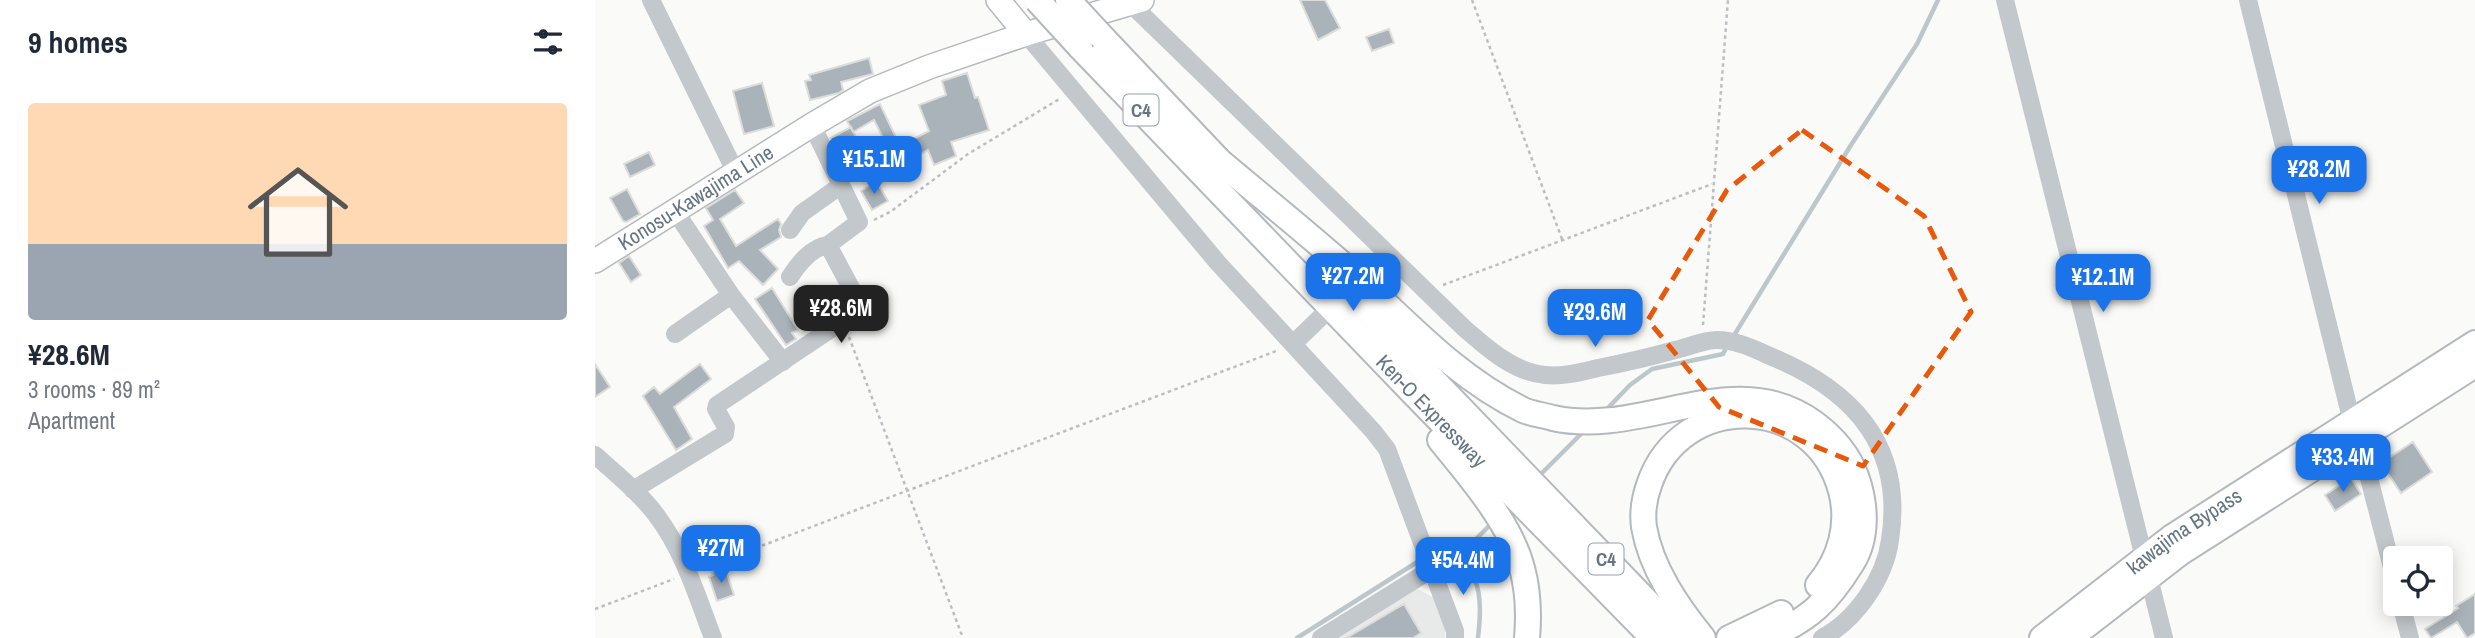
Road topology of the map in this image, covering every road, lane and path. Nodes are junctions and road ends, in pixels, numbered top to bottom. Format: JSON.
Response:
{"nodes":[{"id":1,"x":651,"y":0,"type":"edge"},
{"id":2,"x":998,"y":0,"type":"edge"},
{"id":3,"x":1037,"y":0,"type":"edge"},
{"id":4,"x":1068,"y":0,"type":"edge"},
{"id":5,"x":1472,"y":0,"type":"edge"},
{"id":6,"x":1728,"y":0,"type":"edge"},
{"id":7,"x":2005,"y":0,"type":"edge"},
{"id":8,"x":2248,"y":0,"type":"edge"},
{"id":9,"x":1136,"y":1,"type":"edge"},
{"id":10,"x":1026,"y":34,"type":"junction"},
{"id":11,"x":1072,"y":89,"type":"junction"},
{"id":12,"x":812,"y":125,"type":"junction"},
{"id":13,"x":736,"y":173,"type":"junction"},
{"id":14,"x":1713,"y":183,"type":"junction"},
{"id":15,"x":841,"y":186,"type":"junction"},
{"id":16,"x":675,"y":211,"type":"junction"},
{"id":17,"x":859,"y":222,"type":"junction"},
{"id":18,"x":790,"y":230,"type":"dead end"},
{"id":19,"x":1563,"y":240,"type":"junction"},
{"id":20,"x":828,"y":245,"type":"junction"},
{"id":21,"x":1386,"y":254,"type":"junction"},
{"id":22,"x":595,"y":261,"type":"edge"},
{"id":23,"x":790,"y":278,"type":"dead end"},
{"id":24,"x":1426,"y":291,"type":"junction"},
{"id":25,"x":1346,"y":293,"type":"junction"},
{"id":26,"x":731,"y":295,"type":"junction"},
{"id":27,"x":843,"y":321,"type":"junction"},
{"id":28,"x":675,"y":334,"type":"dead end"},
{"id":29,"x":1706,"y":342,"type":"junction"},
{"id":30,"x":2475,"y":343,"type":"edge"},
{"id":31,"x":1293,"y":344,"type":"junction"},
{"id":32,"x":783,"y":362,"type":"junction"},
{"id":33,"x":2475,"y":365,"type":"edge"},
{"id":34,"x":1415,"y":395,"type":"junction"},
{"id":35,"x":2356,"y":430,"type":"junction"},
{"id":36,"x":595,"y":455,"type":"edge"},
{"id":37,"x":633,"y":490,"type":"junction"},
{"id":38,"x":907,"y":491,"type":"junction"},
{"id":39,"x":1524,"y":491,"type":"junction"},
{"id":40,"x":2386,"y":546,"type":"edge"},
{"id":41,"x":1431,"y":567,"type":"junction"},
{"id":42,"x":2146,"y":568,"type":"junction"},
{"id":43,"x":689,"y":574,"type":"junction"},
{"id":44,"x":595,"y":609,"type":"edge"},
{"id":45,"x":2404,"y":616,"type":"edge"},
{"id":46,"x":1675,"y":633,"type":"edge"},
{"id":47,"x":713,"y":638,"type":"edge"},
{"id":48,"x":963,"y":638,"type":"edge"},
{"id":49,"x":1321,"y":638,"type":"edge"},
{"id":50,"x":1455,"y":638,"type":"edge"},
{"id":51,"x":1527,"y":638,"type":"edge"},
{"id":52,"x":1729,"y":638,"type":"edge"},
{"id":53,"x":1766,"y":638,"type":"edge"},
{"id":54,"x":1822,"y":638,"type":"edge"},
{"id":55,"x":2042,"y":638,"type":"edge"},
{"id":56,"x":2070,"y":638,"type":"edge"},
{"id":57,"x":2164,"y":638,"type":"edge"},
{"id":58,"x":2410,"y":638,"type":"edge"}],
"edges":[{"from":1,"to":13,"type":"street"},
{"from":2,"to":10,"type":"main road"},
{"from":3,"to":25,"type":"highway","name":"Ken-O Expressway","number":"C4","bridge":true},
{"from":4,"to":25,"type":"highway","name":"Ken-O Expressway","number":"C4","bridge":true},
{"from":5,"to":19,"type":"path"},
{"from":6,"to":14,"type":"path"},
{"from":7,"to":42,"type":"street"},
{"from":8,"to":35,"type":"street"},
{"from":9,"to":10,"type":"main road","name":"Konosu-Kawajima Line"},
{"from":9,"to":21,"type":"street"},
{"from":10,"to":11,"type":"street"},
{"from":10,"to":12,"type":"main road","name":"Konosu-Kawajima Line"},
{"from":11,"to":17,"type":"path"},
{"from":11,"to":31,"type":"street"},
{"from":12,"to":13,"type":"main road","name":"Konosu-Kawajima Line"},
{"from":12,"to":15,"type":"street"},
{"from":13,"to":16,"type":"main road","name":"Konosu-Kawajima Line"},
{"from":14,"to":19,"type":"path"},
{"from":14,"to":29,"type":"path"},
{"from":15,"to":17,"type":"street"},
{"from":15,"to":18,"type":"street"},
{"from":16,"to":22,"type":"main road","name":"Konosu-Kawajima Line"},
{"from":16,"to":26,"type":"street"},
{"from":17,"to":20,"type":"street"},
{"from":19,"to":24,"type":"path"},
{"from":20,"to":23,"type":"street"},
{"from":20,"to":27,"type":"street"},
{"from":21,"to":24,"type":"street"},
{"from":21,"to":25,"type":"street"},
{"from":24,"to":29,"type":"street"},
{"from":25,"to":31,"type":"street"},
{"from":25,"to":34,"type":"highway","name":"Ken-O Expressway","number":"C4"},
{"from":25,"to":39,"type":"highway","name":"Ken-O Expressway","number":"C4"},
{"from":25,"to":53,"type":"highway"},
{"from":26,"to":28,"type":"street"},
{"from":26,"to":32,"type":"street"},
{"from":27,"to":32,"type":"street"},
{"from":27,"to":38,"type":"path"},
{"from":29,"to":54,"type":"street"},
{"from":30,"to":35,"type":"highway","name":"kawajima Bypass"},
{"from":31,"to":38,"type":"path"},
{"from":31,"to":41,"type":"street"},
{"from":32,"to":37,"type":"street"},
{"from":33,"to":35,"type":"highway","name":"kawajima Bypass"},
{"from":34,"to":39,"type":"highway","name":"Ken-O Expressway","number":"C4"},
{"from":34,"to":51,"type":"highway"},
{"from":35,"to":40,"type":"street"},
{"from":35,"to":42,"type":"highway","name":"kawajima Bypass"},
{"from":36,"to":37,"type":"street"},
{"from":37,"to":43,"type":"street"},
{"from":38,"to":43,"type":"path"},
{"from":38,"to":48,"type":"path"},
{"from":39,"to":46,"type":"highway","name":"Ken-O Expressway","number":"C4"},
{"from":41,"to":49,"type":"street"},
{"from":41,"to":50,"type":"street"},
{"from":42,"to":55,"type":"highway","name":"kawajima Bypass"},
{"from":42,"to":56,"type":"highway","name":"kawajima Bypass"},
{"from":42,"to":57,"type":"street"},
{"from":43,"to":44,"type":"path"},
{"from":43,"to":47,"type":"street"},
{"from":45,"to":58,"type":"street"},
{"from":46,"to":52,"type":"highway"}]}
